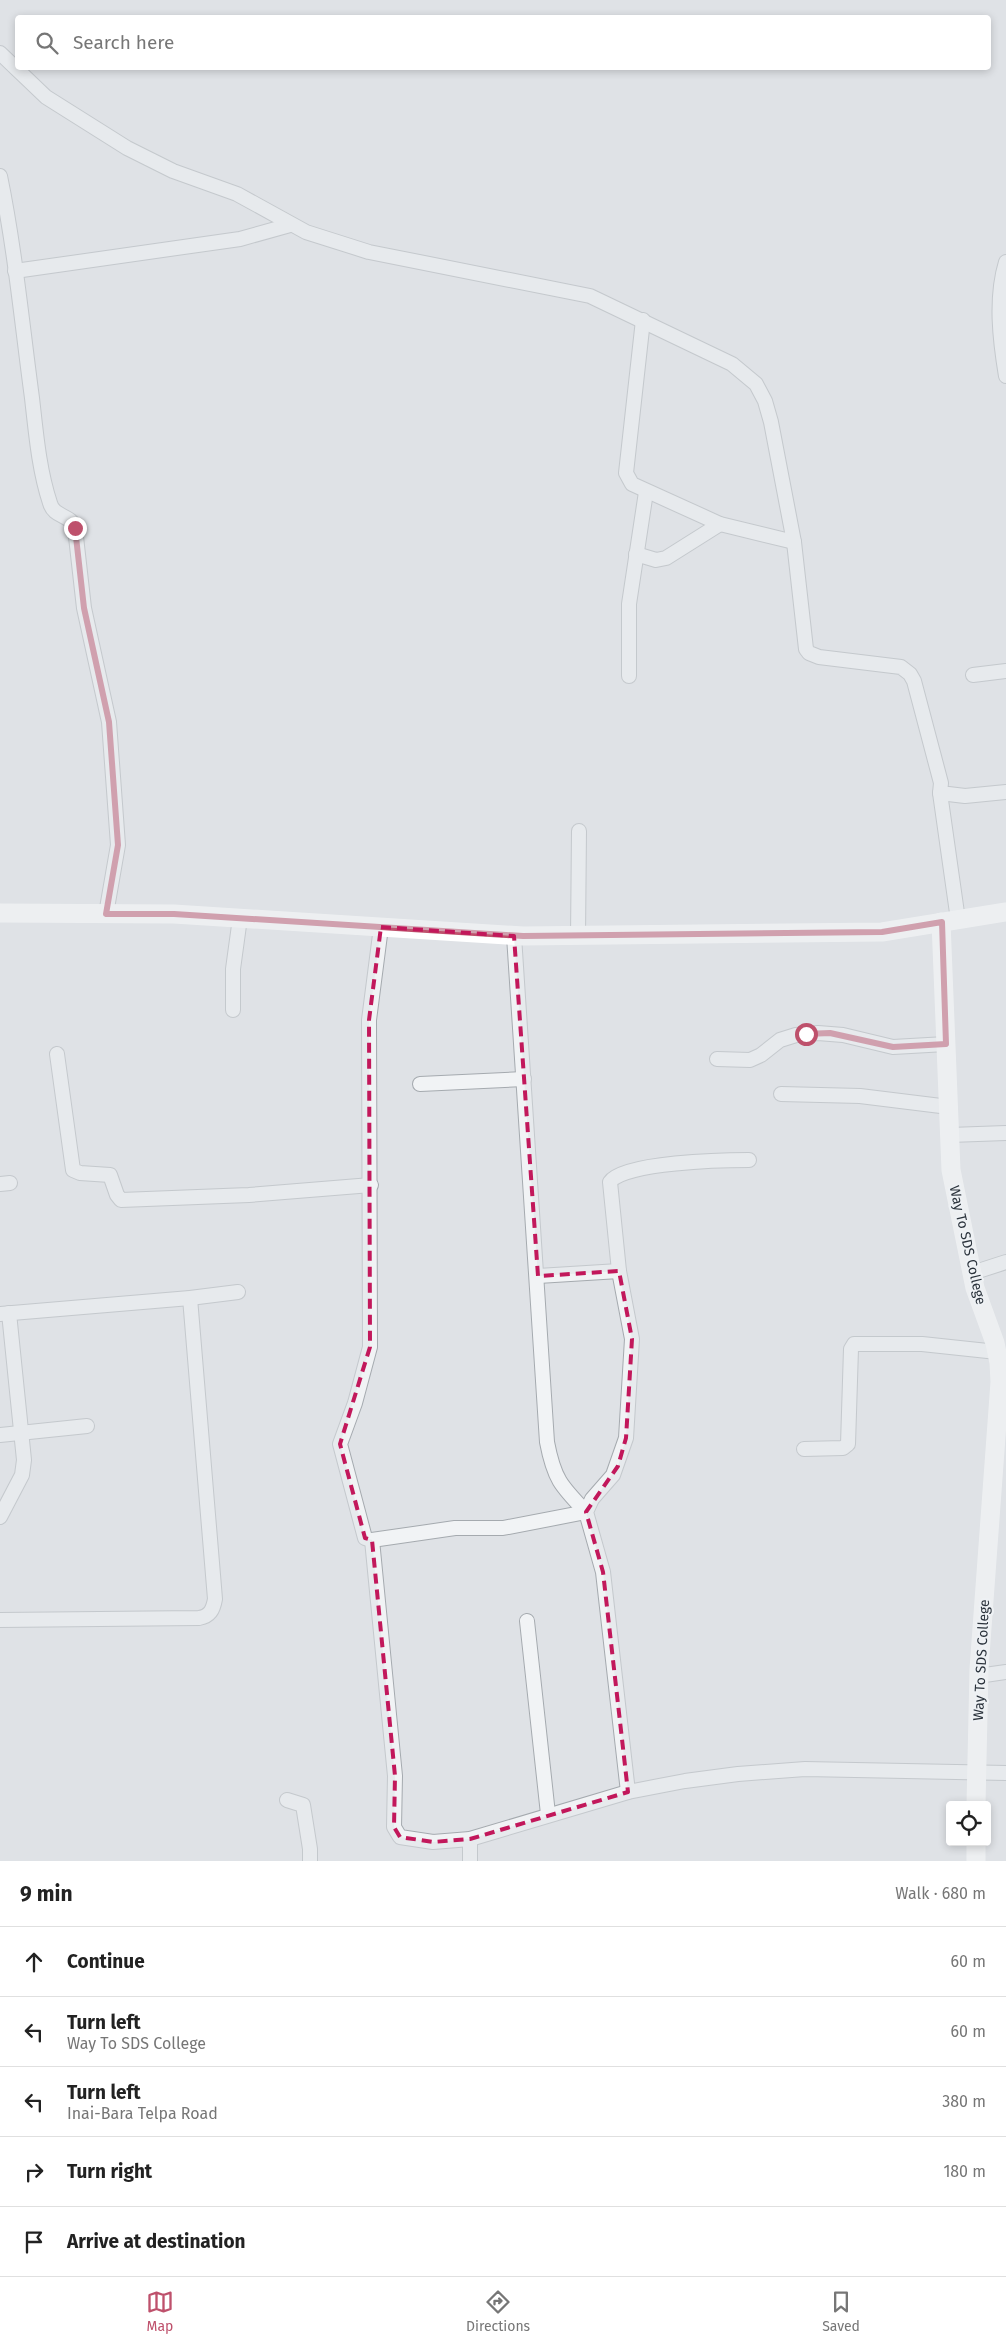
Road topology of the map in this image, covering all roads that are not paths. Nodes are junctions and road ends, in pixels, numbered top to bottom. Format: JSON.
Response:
{"nodes":[{"id":1,"x":0,"y":53,"type":"edge"},
{"id":2,"x":15,"y":67,"type":"edge"},
{"id":3,"x":18,"y":70,"type":"edge"},
{"id":4,"x":0,"y":176,"type":"edge"},
{"id":5,"x":290,"y":225,"type":"junction"},
{"id":6,"x":1006,"y":262,"type":"edge"},
{"id":7,"x":15,"y":271,"type":"junction"},
{"id":8,"x":643,"y":320,"type":"junction"},
{"id":9,"x":1006,"y":376,"type":"edge"},
{"id":10,"x":646,"y":492,"type":"junction"},
{"id":11,"x":720,"y":524,"type":"junction"},
{"id":12,"x":794,"y":542,"type":"junction"},
{"id":13,"x":636,"y":554,"type":"junction"},
{"id":14,"x":1006,"y":671,"type":"edge"},
{"id":15,"x":974,"y":675,"type":"dead end"},
{"id":16,"x":629,"y":676,"type":"dead end"},
{"id":17,"x":1006,"y":792,"type":"edge"},
{"id":18,"x":940,"y":793,"type":"junction"},
{"id":19,"x":578,"y":831,"type":"dead end"},
{"id":20,"x":1006,"y":912,"type":"edge"},
{"id":21,"x":0,"y":913,"type":"edge"},
{"id":22,"x":106,"y":914,"type":"junction"},
{"id":23,"x":240,"y":918,"type":"junction"},
{"id":24,"x":950,"y":921,"type":"junction"},
{"id":25,"x":381,"y":927,"type":"junction"},
{"id":26,"x":514,"y":936,"type":"junction"},
{"id":27,"x":578,"y":936,"type":"junction"},
{"id":28,"x":233,"y":1010,"type":"dead end"},
{"id":29,"x":946,"y":1044,"type":"junction"},
{"id":30,"x":57,"y":1054,"type":"dead end"},
{"id":31,"x":717,"y":1058,"type":"dead end"},
{"id":32,"x":524,"y":1079,"type":"junction"},
{"id":33,"x":420,"y":1084,"type":"dead end"},
{"id":34,"x":781,"y":1094,"type":"dead end"},
{"id":35,"x":948,"y":1107,"type":"junction"},
{"id":36,"x":1006,"y":1133,"type":"edge"},
{"id":37,"x":950,"y":1135,"type":"junction"},
{"id":38,"x":750,"y":1160,"type":"dead end"},
{"id":39,"x":371,"y":1185,"type":"junction"},
{"id":40,"x":1006,"y":1262,"type":"edge"},
{"id":41,"x":619,"y":1271,"type":"junction"},
{"id":42,"x":972,"y":1273,"type":"junction"},
{"id":43,"x":538,"y":1276,"type":"junction"},
{"id":44,"x":238,"y":1292,"type":"dead end"},
{"id":45,"x":190,"y":1298,"type":"junction"},
{"id":46,"x":5,"y":1314,"type":"edge"},
{"id":47,"x":997,"y":1352,"type":"junction"},
{"id":48,"x":87,"y":1426,"type":"dead end"},
{"id":49,"x":22,"y":1433,"type":"junction"},
{"id":50,"x":0,"y":1435,"type":"edge"},
{"id":51,"x":804,"y":1449,"type":"dead end"},
{"id":52,"x":586,"y":1512,"type":"junction"},
{"id":53,"x":0,"y":1517,"type":"edge"},
{"id":54,"x":372,"y":1540,"type":"junction"},
{"id":55,"x":0,"y":1620,"type":"edge"},
{"id":56,"x":526,"y":1621,"type":"dead end"},
{"id":57,"x":1006,"y":1672,"type":"edge"},
{"id":58,"x":978,"y":1676,"type":"junction"},
{"id":59,"x":977,"y":1773,"type":"junction"},
{"id":60,"x":1006,"y":1773,"type":"edge"},
{"id":61,"x":628,"y":1792,"type":"junction"},
{"id":62,"x":287,"y":1800,"type":"dead end"},
{"id":63,"x":976,"y":1801,"type":"edge"},
{"id":64,"x":548,"y":1814,"type":"junction"},
{"id":65,"x":470,"y":1839,"type":"junction"},
{"id":66,"x":976,"y":1846,"type":"edge"},
{"id":67,"x":310,"y":1861,"type":"edge"},
{"id":68,"x":470,"y":1861,"type":"edge"},
{"id":69,"x":976,"y":1861,"type":"edge"}],
"edges":[{"from":1,"to":2,"type":"street"},
{"from":3,"to":5,"type":"street"},
{"from":4,"to":7,"type":"street"},
{"from":5,"to":7,"type":"street"},
{"from":5,"to":8,"type":"street"},
{"from":6,"to":9,"type":"street"},
{"from":7,"to":22,"type":"street"},
{"from":8,"to":10,"type":"street"},
{"from":8,"to":12,"type":"street"},
{"from":10,"to":11,"type":"street"},
{"from":10,"to":13,"type":"street"},
{"from":11,"to":12,"type":"street"},
{"from":11,"to":13,"type":"street"},
{"from":12,"to":18,"type":"street"},
{"from":13,"to":16,"type":"street"},
{"from":14,"to":15,"type":"street"},
{"from":17,"to":18,"type":"street"},
{"from":18,"to":24,"type":"street"},
{"from":19,"to":27,"type":"street"},
{"from":20,"to":24,"type":"street"},
{"from":21,"to":22,"type":"street"},
{"from":22,"to":23,"type":"street"},
{"from":23,"to":25,"type":"street"},
{"from":23,"to":28,"type":"street"},
{"from":24,"to":27,"type":"street"},
{"from":24,"to":29,"type":"street","name":"Way To SDS College"},
{"from":25,"to":26,"type":"street"},
{"from":25,"to":39,"type":"street"},
{"from":26,"to":27,"type":"street"},
{"from":26,"to":32,"type":"street"},
{"from":29,"to":31,"type":"street"},
{"from":29,"to":35,"type":"street","name":"Way To SDS College"},
{"from":30,"to":39,"type":"street"},
{"from":32,"to":33,"type":"street"},
{"from":32,"to":43,"type":"street"},
{"from":34,"to":35,"type":"street"},
{"from":35,"to":37,"type":"street","name":"Way To SDS College"},
{"from":36,"to":37,"type":"street"},
{"from":37,"to":42,"type":"street","name":"Way To SDS College"},
{"from":38,"to":41,"type":"street"},
{"from":39,"to":54,"type":"street"},
{"from":40,"to":42,"type":"street"},
{"from":41,"to":43,"type":"street"},
{"from":41,"to":52,"type":"street"},
{"from":42,"to":47,"type":"street","name":"Way To SDS College"},
{"from":43,"to":52,"type":"street"},
{"from":44,"to":45,"type":"street"},
{"from":45,"to":46,"type":"street"},
{"from":45,"to":55,"type":"street"},
{"from":46,"to":49,"type":"street"},
{"from":47,"to":51,"type":"street"},
{"from":47,"to":58,"type":"street","name":"Way To SDS College"},
{"from":48,"to":49,"type":"street"},
{"from":49,"to":50,"type":"street"},
{"from":49,"to":53,"type":"street"},
{"from":52,"to":54,"type":"street"},
{"from":52,"to":61,"type":"street"},
{"from":54,"to":65,"type":"street"},
{"from":56,"to":64,"type":"street"},
{"from":57,"to":58,"type":"street"},
{"from":58,"to":59,"type":"street","name":"Way To SDS College"},
{"from":59,"to":60,"type":"street"},
{"from":59,"to":61,"type":"street"},
{"from":59,"to":63,"type":"street","name":"Way To SDS College"},
{"from":61,"to":64,"type":"street"},
{"from":62,"to":67,"type":"street"},
{"from":64,"to":65,"type":"street"},
{"from":65,"to":68,"type":"street"},
{"from":66,"to":69,"type":"street"}]}
